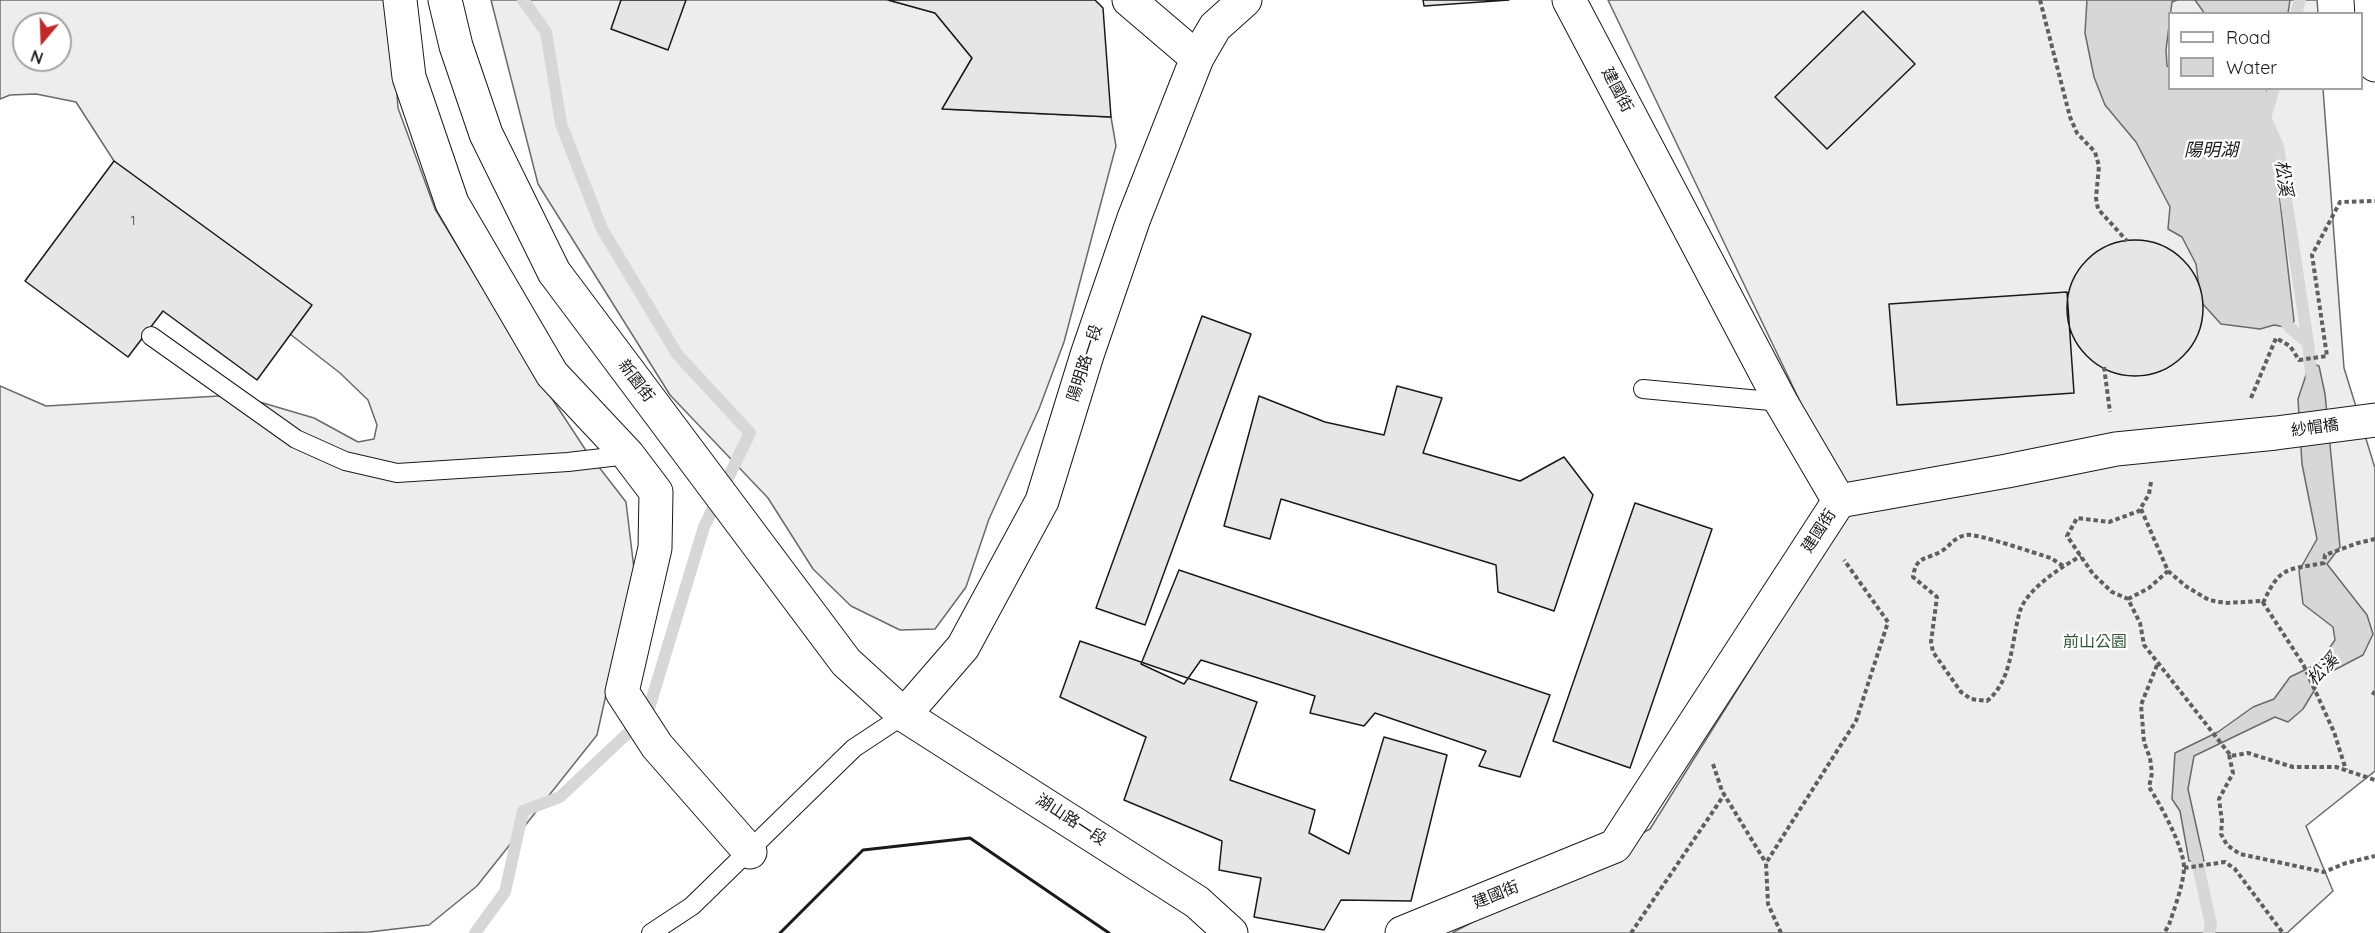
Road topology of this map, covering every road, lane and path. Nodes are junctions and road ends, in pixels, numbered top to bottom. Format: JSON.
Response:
{"nodes":[{"id":1,"x":400,"y":0,"type":"edge"},
{"id":2,"x":445,"y":0,"type":"edge"},
{"id":3,"x":1129,"y":0,"type":"edge"},
{"id":4,"x":1245,"y":0,"type":"edge"},
{"id":5,"x":1569,"y":0,"type":"edge"},
{"id":6,"x":2040,"y":0,"type":"edge"},
{"id":7,"x":2371,"y":0,"type":"edge"},
{"id":8,"x":1197,"y":58,"type":"junction"},
{"id":9,"x":2375,"y":65,"type":"edge"},
{"id":10,"x":2375,"y":201,"type":"edge"},
{"id":11,"x":2127,"y":241,"type":"dead end"},
{"id":12,"x":152,"y":336,"type":"dead end"},
{"id":13,"x":2104,"y":367,"type":"dead end"},
{"id":14,"x":1643,"y":389,"type":"dead end"},
{"id":15,"x":2250,"y":400,"type":"dead end"},
{"id":16,"x":1781,"y":402,"type":"junction"},
{"id":17,"x":2365,"y":421,"type":"edge"},
{"id":18,"x":2155,"y":446,"type":"junction"},
{"id":19,"x":2116,"y":449,"type":"junction"},
{"id":20,"x":628,"y":455,"type":"junction"},
{"id":21,"x":1839,"y":501,"type":"junction"},
{"id":22,"x":2141,"y":508,"type":"junction"},
{"id":23,"x":1821,"y":527,"type":"junction"},
{"id":24,"x":2375,"y":539,"type":"edge"},
{"id":25,"x":2081,"y":556,"type":"junction"},
{"id":26,"x":2063,"y":566,"type":"junction"},
{"id":27,"x":2168,"y":571,"type":"junction"},
{"id":28,"x":2128,"y":599,"type":"junction"},
{"id":29,"x":2263,"y":603,"type":"junction"},
{"id":30,"x":2157,"y":664,"type":"junction"},
{"id":31,"x":904,"y":715,"type":"junction"},
{"id":32,"x":1698,"y":718,"type":"junction"},
{"id":33,"x":2228,"y":752,"type":"junction"},
{"id":34,"x":2346,"y":770,"type":"junction"},
{"id":35,"x":2375,"y":780,"type":"edge"},
{"id":36,"x":1724,"y":795,"type":"junction"},
{"id":37,"x":750,"y":852,"type":"junction"},
{"id":38,"x":2375,"y":856,"type":"edge"},
{"id":39,"x":1766,"y":864,"type":"junction"},
{"id":40,"x":2186,"y":868,"type":"junction"},
{"id":41,"x":651,"y":933,"type":"edge"},
{"id":42,"x":1232,"y":933,"type":"edge"},
{"id":43,"x":1402,"y":933,"type":"edge"},
{"id":44,"x":1631,"y":933,"type":"edge"},
{"id":45,"x":1781,"y":933,"type":"edge"},
{"id":46,"x":2164,"y":933,"type":"edge"},
{"id":47,"x":2283,"y":933,"type":"edge"}],
"edges":[{"from":1,"to":20,"type":"street"},
{"from":2,"to":31,"type":"street","name":"新園街"},
{"from":3,"to":8,"type":"street"},
{"from":4,"to":8,"type":"street","name":"陽明路一段"},
{"from":5,"to":16,"type":"street","name":"建國街"},
{"from":6,"to":11,"type":"path"},
{"from":7,"to":9,"type":"street"},
{"from":8,"to":31,"type":"street","name":"陽明路一段"},
{"from":10,"to":15,"type":"path"},
{"from":12,"to":20,"type":"lane"},
{"from":13,"to":19,"type":"path"},
{"from":14,"to":16,"type":"lane"},
{"from":16,"to":21,"type":"street","name":"建國街"},
{"from":17,"to":18,"type":"street","name":"紗帽橋"},
{"from":18,"to":19,"type":"street","name":"紗帽橋"},
{"from":18,"to":22,"type":"path"},
{"from":19,"to":21,"type":"street","name":"紗帽橋"},
{"from":20,"to":37,"type":"street"},
{"from":21,"to":23,"type":"street","name":"建國街"},
{"from":22,"to":25,"type":"path"},
{"from":22,"to":27,"type":"path"},
{"from":23,"to":32,"type":"street","name":"建國街"},
{"from":23,"to":39,"type":"path"},
{"from":24,"to":29,"type":"path"},
{"from":25,"to":26,"type":"path"},
{"from":25,"to":28,"type":"path"},
{"from":26,"to":26,"type":"path"},
{"from":27,"to":28,"type":"path"},
{"from":27,"to":29,"type":"path"},
{"from":28,"to":30,"type":"path"},
{"from":29,"to":34,"type":"path"},
{"from":30,"to":33,"type":"path"},
{"from":30,"to":40,"type":"path"},
{"from":31,"to":37,"type":"lane"},
{"from":31,"to":42,"type":"street","name":"湖山路一段"},
{"from":32,"to":36,"type":"path"},
{"from":32,"to":43,"type":"street","name":"建國街"},
{"from":33,"to":34,"type":"path"},
{"from":33,"to":38,"type":"path"},
{"from":34,"to":35,"type":"path"},
{"from":36,"to":39,"type":"path"},
{"from":36,"to":44,"type":"path"},
{"from":37,"to":41,"type":"lane"},
{"from":39,"to":45,"type":"path"},
{"from":40,"to":46,"type":"path"},
{"from":40,"to":47,"type":"path"}]}
